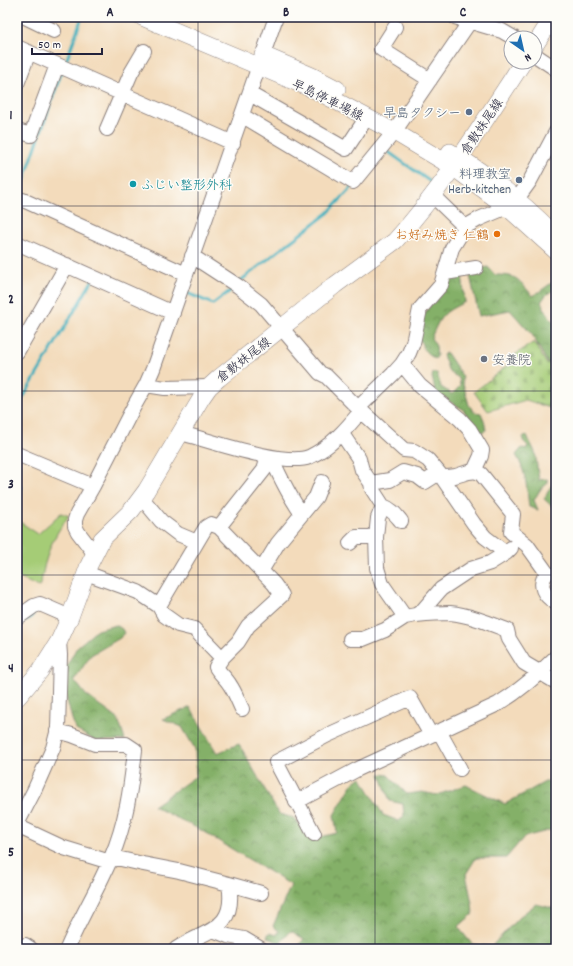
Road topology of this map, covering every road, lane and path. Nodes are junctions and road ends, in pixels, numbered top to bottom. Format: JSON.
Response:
{"nodes":[{"id":1,"x":25,"y":17,"type":"edge"},
{"id":2,"x":142,"y":17,"type":"edge"},
{"id":3,"x":171,"y":17,"type":"edge"},
{"id":4,"x":276,"y":17,"type":"edge"},
{"id":5,"x":455,"y":17,"type":"edge"},
{"id":6,"x":553,"y":17,"type":"edge"},
{"id":7,"x":471,"y":19,"type":"edge"},
{"id":8,"x":395,"y":27,"type":"dead end"},
{"id":9,"x":54,"y":30,"type":"dead end"},
{"id":10,"x":503,"y":32,"type":"edge"},
{"id":11,"x":543,"y":33,"type":"edge"},
{"id":12,"x":23,"y":50,"type":"edge"},
{"id":13,"x":144,"y":51,"type":"dead end"},
{"id":14,"x":543,"y":60,"type":"edge"},
{"id":15,"x":262,"y":61,"type":"junction"},
{"id":16,"x":61,"y":67,"type":"junction"},
{"id":17,"x":556,"y":69,"type":"edge"},
{"id":18,"x":518,"y":70,"type":"edge"},
{"id":19,"x":430,"y":80,"type":"junction"},
{"id":20,"x":17,"y":84,"type":"edge"},
{"id":21,"x":122,"y":94,"type":"junction"},
{"id":22,"x":250,"y":94,"type":"junction"},
{"id":23,"x":243,"y":116,"type":"junction"},
{"id":24,"x":366,"y":117,"type":"junction"},
{"id":25,"x":107,"y":128,"type":"dead end"},
{"id":26,"x":397,"y":128,"type":"junction"},
{"id":27,"x":17,"y":131,"type":"edge"},
{"id":28,"x":229,"y":141,"type":"junction"},
{"id":29,"x":554,"y":142,"type":"edge"},
{"id":30,"x":456,"y":162,"type":"junction"},
{"id":31,"x":432,"y":194,"type":"junction"},
{"id":32,"x":23,"y":200,"type":"dead end"},
{"id":33,"x":512,"y":203,"type":"junction"},
{"id":34,"x":465,"y":227,"type":"junction"},
{"id":35,"x":556,"y":236,"type":"edge"},
{"id":36,"x":17,"y":243,"type":"edge"},
{"id":37,"x":556,"y":251,"type":"edge"},
{"id":38,"x":192,"y":256,"type":"junction"},
{"id":39,"x":68,"y":265,"type":"junction"},
{"id":40,"x":476,"y":268,"type":"dead end"},
{"id":41,"x":445,"y":273,"type":"junction"},
{"id":42,"x":186,"y":274,"type":"junction"},
{"id":43,"x":173,"y":313,"type":"junction"},
{"id":44,"x":282,"y":328,"type":"junction"},
{"id":45,"x":17,"y":352,"type":"edge"},
{"id":46,"x":402,"y":364,"type":"junction"},
{"id":47,"x":146,"y":385,"type":"junction"},
{"id":48,"x":209,"y":387,"type":"junction"},
{"id":49,"x":360,"y":409,"type":"junction"},
{"id":50,"x":181,"y":433,"type":"junction"},
{"id":51,"x":342,"y":434,"type":"junction"},
{"id":52,"x":17,"y":454,"type":"edge"},
{"id":53,"x":270,"y":457,"type":"junction"},
{"id":54,"x":474,"y":471,"type":"junction"},
{"id":55,"x":440,"y":475,"type":"junction"},
{"id":56,"x":322,"y":482,"type":"dead end"},
{"id":57,"x":371,"y":483,"type":"junction"},
{"id":58,"x":93,"y":486,"type":"junction"},
{"id":59,"x":141,"y":497,"type":"junction"},
{"id":60,"x":383,"y":506,"type":"junction"},
{"id":61,"x":302,"y":514,"type":"junction"},
{"id":62,"x":401,"y":521,"type":"dead end"},
{"id":63,"x":218,"y":527,"type":"junction"},
{"id":64,"x":376,"y":537,"type":"junction"},
{"id":65,"x":520,"y":539,"type":"junction"},
{"id":66,"x":197,"y":542,"type":"junction"},
{"id":67,"x":350,"y":543,"type":"dead end"},
{"id":68,"x":94,"y":553,"type":"junction"},
{"id":69,"x":506,"y":553,"type":"junction"},
{"id":70,"x":551,"y":570,"type":"edge"},
{"id":71,"x":261,"y":571,"type":"junction"},
{"id":72,"x":86,"y":574,"type":"junction"},
{"id":73,"x":556,"y":603,"type":"edge"},
{"id":74,"x":159,"y":606,"type":"junction"},
{"id":75,"x":410,"y":616,"type":"junction"},
{"id":76,"x":70,"y":617,"type":"junction"},
{"id":77,"x":17,"y":618,"type":"edge"},
{"id":78,"x":350,"y":639,"type":"dead end"},
{"id":79,"x":59,"y":642,"type":"junction"},
{"id":80,"x":556,"y":657,"type":"edge"},
{"id":81,"x":222,"y":658,"type":"junction"},
{"id":82,"x":541,"y":673,"type":"junction"},
{"id":83,"x":556,"y":682,"type":"edge"},
{"id":84,"x":17,"y":698,"type":"edge"},
{"id":85,"x":242,"y":709,"type":"dead end"},
{"id":86,"x":57,"y":731,"type":"junction"},
{"id":87,"x":435,"y":733,"type":"junction"},
{"id":88,"x":460,"y":769,"type":"dead end"},
{"id":89,"x":296,"y":802,"type":"junction"},
{"id":90,"x":20,"y":808,"type":"edge"},
{"id":91,"x":17,"y":825,"type":"edge"},
{"id":92,"x":314,"y":834,"type":"dead end"},
{"id":93,"x":111,"y":859,"type":"junction"},
{"id":94,"x":229,"y":884,"type":"junction"},
{"id":95,"x":261,"y":894,"type":"dead end"},
{"id":96,"x":213,"y":930,"type":"junction"},
{"id":97,"x":67,"y":949,"type":"edge"},
{"id":98,"x":176,"y":949,"type":"edge"},
{"id":99,"x":261,"y":949,"type":"edge"}],
"edges":[{"from":1,"to":9,"type":"street"},
{"from":2,"to":15,"type":"main road","name":"早島停車場線"},
{"from":3,"to":15,"type":"main road","name":"早島停車場線"},
{"from":4,"to":15,"type":"street"},
{"from":5,"to":7,"type":"street"},
{"from":6,"to":11,"type":"main road"},
{"from":7,"to":10,"type":"street"},
{"from":7,"to":19,"type":"street"},
{"from":8,"to":19,"type":"street"},
{"from":12,"to":16,"type":"street"},
{"from":12,"to":20,"type":"street"},
{"from":13,"to":21,"type":"street"},
{"from":14,"to":17,"type":"street"},
{"from":15,"to":22,"type":"street"},
{"from":15,"to":24,"type":"main road","name":"早島停車場線"},
{"from":15,"to":26,"type":"main road","name":"早島停車場線"},
{"from":16,"to":21,"type":"street"},
{"from":16,"to":27,"type":"street"},
{"from":18,"to":30,"type":"main road","name":"倉敷妹尾線"},
{"from":19,"to":26,"type":"street"},
{"from":21,"to":25,"type":"street"},
{"from":21,"to":28,"type":"street"},
{"from":22,"to":23,"type":"street"},
{"from":22,"to":24,"type":"street"},
{"from":23,"to":26,"type":"street"},
{"from":23,"to":28,"type":"street"},
{"from":24,"to":26,"type":"main road","name":"早島停車場線"},
{"from":26,"to":30,"type":"main road","name":"早島停車場線"},
{"from":28,"to":38,"type":"street"},
{"from":29,"to":33,"type":"street"},
{"from":30,"to":31,"type":"main road","name":"倉敷妹尾線"},
{"from":30,"to":33,"type":"main road","name":"早島停車場線"},
{"from":31,"to":34,"type":"street"},
{"from":31,"to":44,"type":"main road","name":"倉敷妹尾線"},
{"from":32,"to":42,"type":"street"},
{"from":33,"to":34,"type":"street"},
{"from":33,"to":35,"type":"main road","name":"早島停車場線"},
{"from":33,"to":37,"type":"main road","name":"早島停車場線"},
{"from":34,"to":41,"type":"street"},
{"from":36,"to":39,"type":"street"},
{"from":38,"to":42,"type":"street"},
{"from":38,"to":44,"type":"street"},
{"from":39,"to":43,"type":"street"},
{"from":39,"to":45,"type":"street"},
{"from":40,"to":41,"type":"street"},
{"from":41,"to":46,"type":"street"},
{"from":42,"to":43,"type":"street"},
{"from":43,"to":47,"type":"street"},
{"from":44,"to":48,"type":"main road","name":"倉敷妹尾線"},
{"from":44,"to":49,"type":"street"},
{"from":46,"to":49,"type":"street"},
{"from":46,"to":54,"type":"street"},
{"from":47,"to":48,"type":"street"},
{"from":47,"to":58,"type":"street"},
{"from":48,"to":50,"type":"main road","name":"倉敷妹尾線"},
{"from":49,"to":51,"type":"street"},
{"from":49,"to":55,"type":"street"},
{"from":50,"to":53,"type":"street"},
{"from":50,"to":59,"type":"main road","name":"倉敷妹尾線"},
{"from":51,"to":53,"type":"street"},
{"from":51,"to":57,"type":"street"},
{"from":52,"to":58,"type":"street"},
{"from":53,"to":61,"type":"street"},
{"from":53,"to":63,"type":"street"},
{"from":54,"to":55,"type":"street"},
{"from":54,"to":65,"type":"street"},
{"from":55,"to":57,"type":"street"},
{"from":55,"to":69,"type":"street"},
{"from":56,"to":61,"type":"street"},
{"from":57,"to":60,"type":"street"},
{"from":58,"to":68,"type":"street"},
{"from":59,"to":66,"type":"street"},
{"from":59,"to":68,"type":"main road","name":"倉敷妹尾線"},
{"from":60,"to":62,"type":"street"},
{"from":60,"to":64,"type":"street"},
{"from":61,"to":71,"type":"street"},
{"from":63,"to":66,"type":"street"},
{"from":63,"to":71,"type":"street"},
{"from":64,"to":67,"type":"street"},
{"from":64,"to":75,"type":"street"},
{"from":65,"to":69,"type":"street"},
{"from":65,"to":70,"type":"street"},
{"from":66,"to":74,"type":"street"},
{"from":68,"to":72,"type":"main road","name":"倉敷妹尾線"},
{"from":69,"to":75,"type":"street"},
{"from":70,"to":73,"type":"street"},
{"from":71,"to":81,"type":"street"},
{"from":72,"to":74,"type":"street"},
{"from":72,"to":76,"type":"main road","name":"倉敷妹尾線"},
{"from":74,"to":81,"type":"street"},
{"from":75,"to":78,"type":"street"},
{"from":75,"to":82,"type":"street"},
{"from":76,"to":77,"type":"street"},
{"from":76,"to":79,"type":"main road","name":"倉敷妹尾線"},
{"from":79,"to":84,"type":"main road","name":"倉敷妹尾線"},
{"from":79,"to":86,"type":"street"},
{"from":80,"to":82,"type":"street"},
{"from":81,"to":85,"type":"street"},
{"from":82,"to":83,"type":"street"},
{"from":82,"to":87,"type":"street"},
{"from":86,"to":90,"type":"street"},
{"from":86,"to":93,"type":"street"},
{"from":87,"to":88,"type":"street"},
{"from":87,"to":89,"type":"street"},
{"from":87,"to":89,"type":"street"},
{"from":89,"to":92,"type":"street"},
{"from":90,"to":91,"type":"street"},
{"from":91,"to":93,"type":"street"},
{"from":93,"to":94,"type":"street"},
{"from":93,"to":97,"type":"street"},
{"from":94,"to":95,"type":"street"},
{"from":94,"to":96,"type":"street"},
{"from":96,"to":98,"type":"street"},
{"from":96,"to":99,"type":"street"}]}
